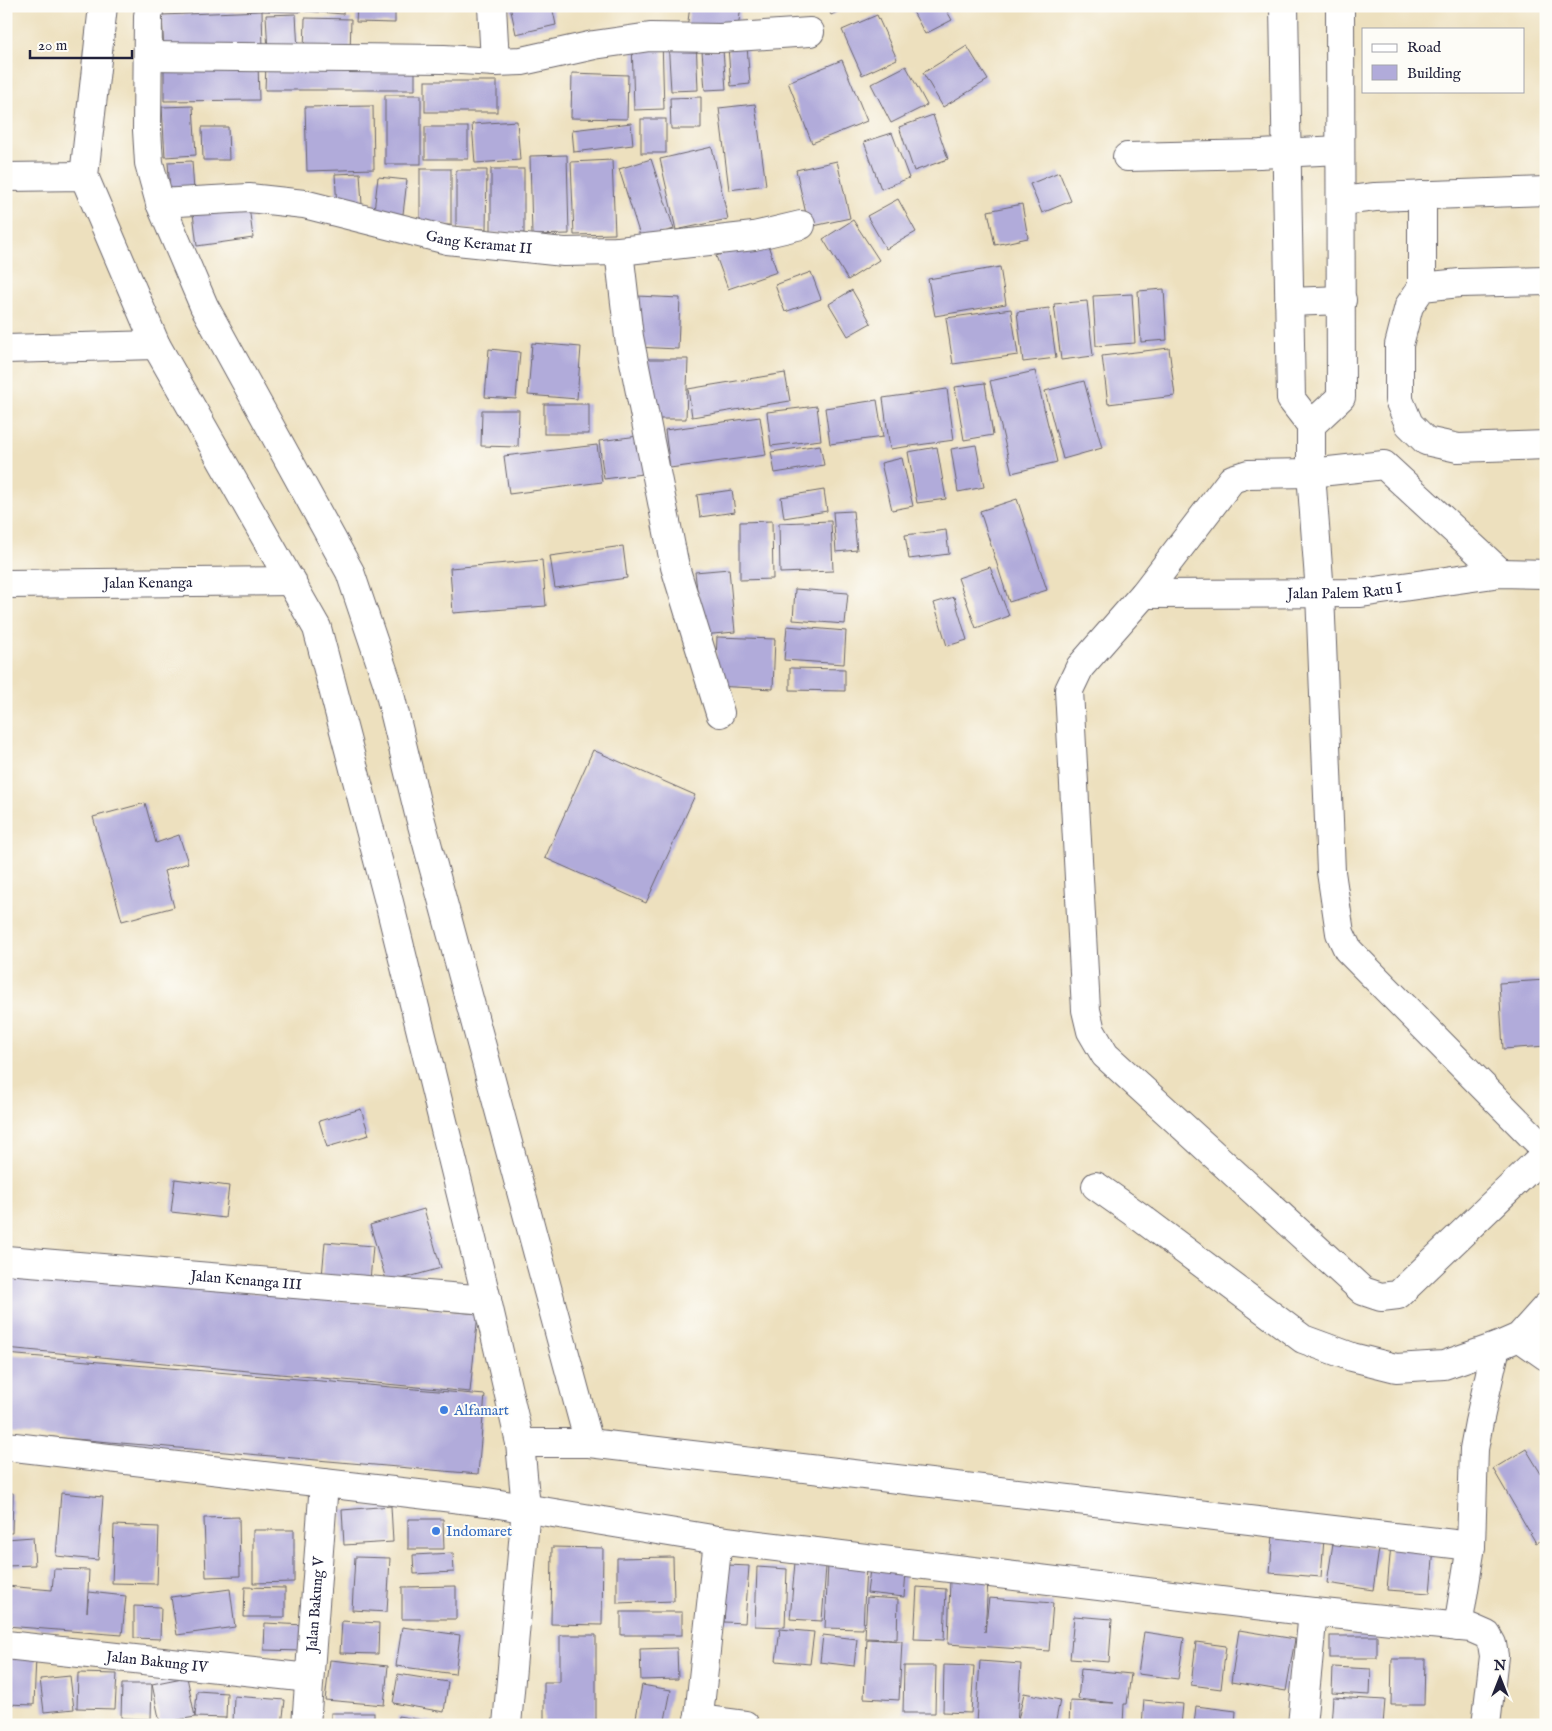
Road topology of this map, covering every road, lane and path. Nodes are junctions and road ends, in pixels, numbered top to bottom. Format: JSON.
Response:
{"nodes":[{"id":1,"x":103,"y":6,"type":"edge"},
{"id":2,"x":150,"y":6,"type":"edge"},
{"id":3,"x":492,"y":6,"type":"edge"},
{"id":4,"x":1284,"y":6,"type":"edge"},
{"id":5,"x":1340,"y":6,"type":"edge"},
{"id":6,"x":810,"y":32,"type":"dead end"},
{"id":7,"x":148,"y":56,"type":"junction"},
{"id":8,"x":495,"y":62,"type":"junction"},
{"id":9,"x":1340,"y":150,"type":"junction"},
{"id":10,"x":1286,"y":153,"type":"junction"},
{"id":11,"x":1127,"y":157,"type":"dead end"},
{"id":12,"x":84,"y":176,"type":"junction"},
{"id":13,"x":6,"y":177,"type":"edge"},
{"id":14,"x":1546,"y":190,"type":"edge"},
{"id":15,"x":1422,"y":195,"type":"junction"},
{"id":16,"x":1342,"y":200,"type":"junction"},
{"id":17,"x":160,"y":203,"type":"junction"},
{"id":18,"x":801,"y":225,"type":"dead end"},
{"id":19,"x":619,"y":251,"type":"junction"},
{"id":20,"x":1546,"y":281,"type":"edge"},
{"id":21,"x":1422,"y":287,"type":"junction"},
{"id":22,"x":1342,"y":300,"type":"junction"},
{"id":23,"x":1289,"y":302,"type":"junction"},
{"id":24,"x":156,"y":344,"type":"junction"},
{"id":25,"x":6,"y":349,"type":"edge"},
{"id":26,"x":1310,"y":425,"type":"junction"},
{"id":27,"x":1546,"y":445,"type":"edge"},
{"id":28,"x":1311,"y":473,"type":"junction"},
{"id":29,"x":1501,"y":573,"type":"junction"},
{"id":30,"x":1546,"y":574,"type":"edge"},
{"id":31,"x":292,"y":581,"type":"junction"},
{"id":32,"x":6,"y":584,"type":"edge"},
{"id":33,"x":1320,"y":592,"type":"junction"},
{"id":34,"x":1144,"y":594,"type":"junction"},
{"id":35,"x":720,"y":713,"type":"dead end"},
{"id":36,"x":1546,"y":1152,"type":"edge"},
{"id":37,"x":1096,"y":1186,"type":"dead end"},
{"id":38,"x":6,"y":1260,"type":"edge"},
{"id":39,"x":488,"y":1300,"type":"junction"},
{"id":40,"x":1546,"y":1307,"type":"edge"},
{"id":41,"x":1508,"y":1342,"type":"junction"},
{"id":42,"x":1546,"y":1356,"type":"edge"},
{"id":43,"x":520,"y":1443,"type":"junction"},
{"id":44,"x":589,"y":1443,"type":"junction"},
{"id":45,"x":6,"y":1446,"type":"edge"},
{"id":46,"x":324,"y":1483,"type":"junction"},
{"id":47,"x":526,"y":1508,"type":"junction"},
{"id":48,"x":718,"y":1540,"type":"junction"},
{"id":49,"x":1471,"y":1546,"type":"junction"},
{"id":50,"x":1313,"y":1612,"type":"junction"},
{"id":51,"x":1458,"y":1627,"type":"junction"},
{"id":52,"x":6,"y":1645,"type":"edge"},
{"id":53,"x":309,"y":1678,"type":"junction"},
{"id":54,"x":698,"y":1722,"type":"edge"},
{"id":55,"x":306,"y":1725,"type":"edge"},
{"id":56,"x":507,"y":1725,"type":"edge"},
{"id":57,"x":745,"y":1725,"type":"edge"},
{"id":58,"x":1302,"y":1725,"type":"edge"},
{"id":59,"x":1486,"y":1725,"type":"edge"}],
"edges":[{"from":1,"to":12,"type":"street"},
{"from":2,"to":7,"type":"street"},
{"from":3,"to":8,"type":"street"},
{"from":4,"to":10,"type":"street"},
{"from":5,"to":9,"type":"street"},
{"from":6,"to":8,"type":"street"},
{"from":7,"to":8,"type":"street"},
{"from":7,"to":17,"type":"street"},
{"from":9,"to":10,"type":"street"},
{"from":9,"to":16,"type":"street"},
{"from":10,"to":11,"type":"street"},
{"from":10,"to":23,"type":"street"},
{"from":12,"to":13,"type":"street"},
{"from":12,"to":24,"type":"street"},
{"from":14,"to":15,"type":"street"},
{"from":15,"to":16,"type":"street"},
{"from":15,"to":21,"type":"street"},
{"from":16,"to":22,"type":"street"},
{"from":17,"to":19,"type":"street","name":"Gang Keramat II"},
{"from":17,"to":44,"type":"street"},
{"from":18,"to":19,"type":"street","name":"Gang Keramat II"},
{"from":19,"to":35,"type":"street"},
{"from":20,"to":21,"type":"street"},
{"from":21,"to":27,"type":"street"},
{"from":22,"to":23,"type":"street"},
{"from":22,"to":26,"type":"street"},
{"from":23,"to":26,"type":"street"},
{"from":24,"to":25,"type":"street"},
{"from":24,"to":31,"type":"street"},
{"from":26,"to":28,"type":"street"},
{"from":28,"to":29,"type":"street"},
{"from":28,"to":33,"type":"street"},
{"from":28,"to":34,"type":"street"},
{"from":29,"to":30,"type":"street","name":"Jalan Palem Ratu I"},
{"from":29,"to":33,"type":"street","name":"Jalan Palem Ratu I"},
{"from":31,"to":32,"type":"street","name":"Jalan Kenanga"},
{"from":31,"to":39,"type":"street"},
{"from":33,"to":34,"type":"street","name":"Jalan Palem Ratu I"},
{"from":33,"to":36,"type":"street"},
{"from":34,"to":36,"type":"street"},
{"from":37,"to":41,"type":"street"},
{"from":38,"to":39,"type":"street","name":"Jalan Kenanga III"},
{"from":39,"to":43,"type":"street"},
{"from":40,"to":41,"type":"street"},
{"from":41,"to":42,"type":"street"},
{"from":41,"to":49,"type":"street"},
{"from":43,"to":44,"type":"street"},
{"from":43,"to":47,"type":"street"},
{"from":44,"to":49,"type":"street"},
{"from":45,"to":46,"type":"street"},
{"from":46,"to":47,"type":"street"},
{"from":46,"to":53,"type":"street","name":"Jalan Bakung V"},
{"from":47,"to":48,"type":"street"},
{"from":47,"to":56,"type":"street"},
{"from":48,"to":50,"type":"street"},
{"from":48,"to":54,"type":"street"},
{"from":49,"to":51,"type":"street"},
{"from":50,"to":51,"type":"street"},
{"from":50,"to":58,"type":"street"},
{"from":51,"to":59,"type":"street"},
{"from":52,"to":53,"type":"street","name":"Jalan Bakung IV"},
{"from":53,"to":55,"type":"street","name":"Jalan Bakung V"},
{"from":54,"to":57,"type":"street"}]}
